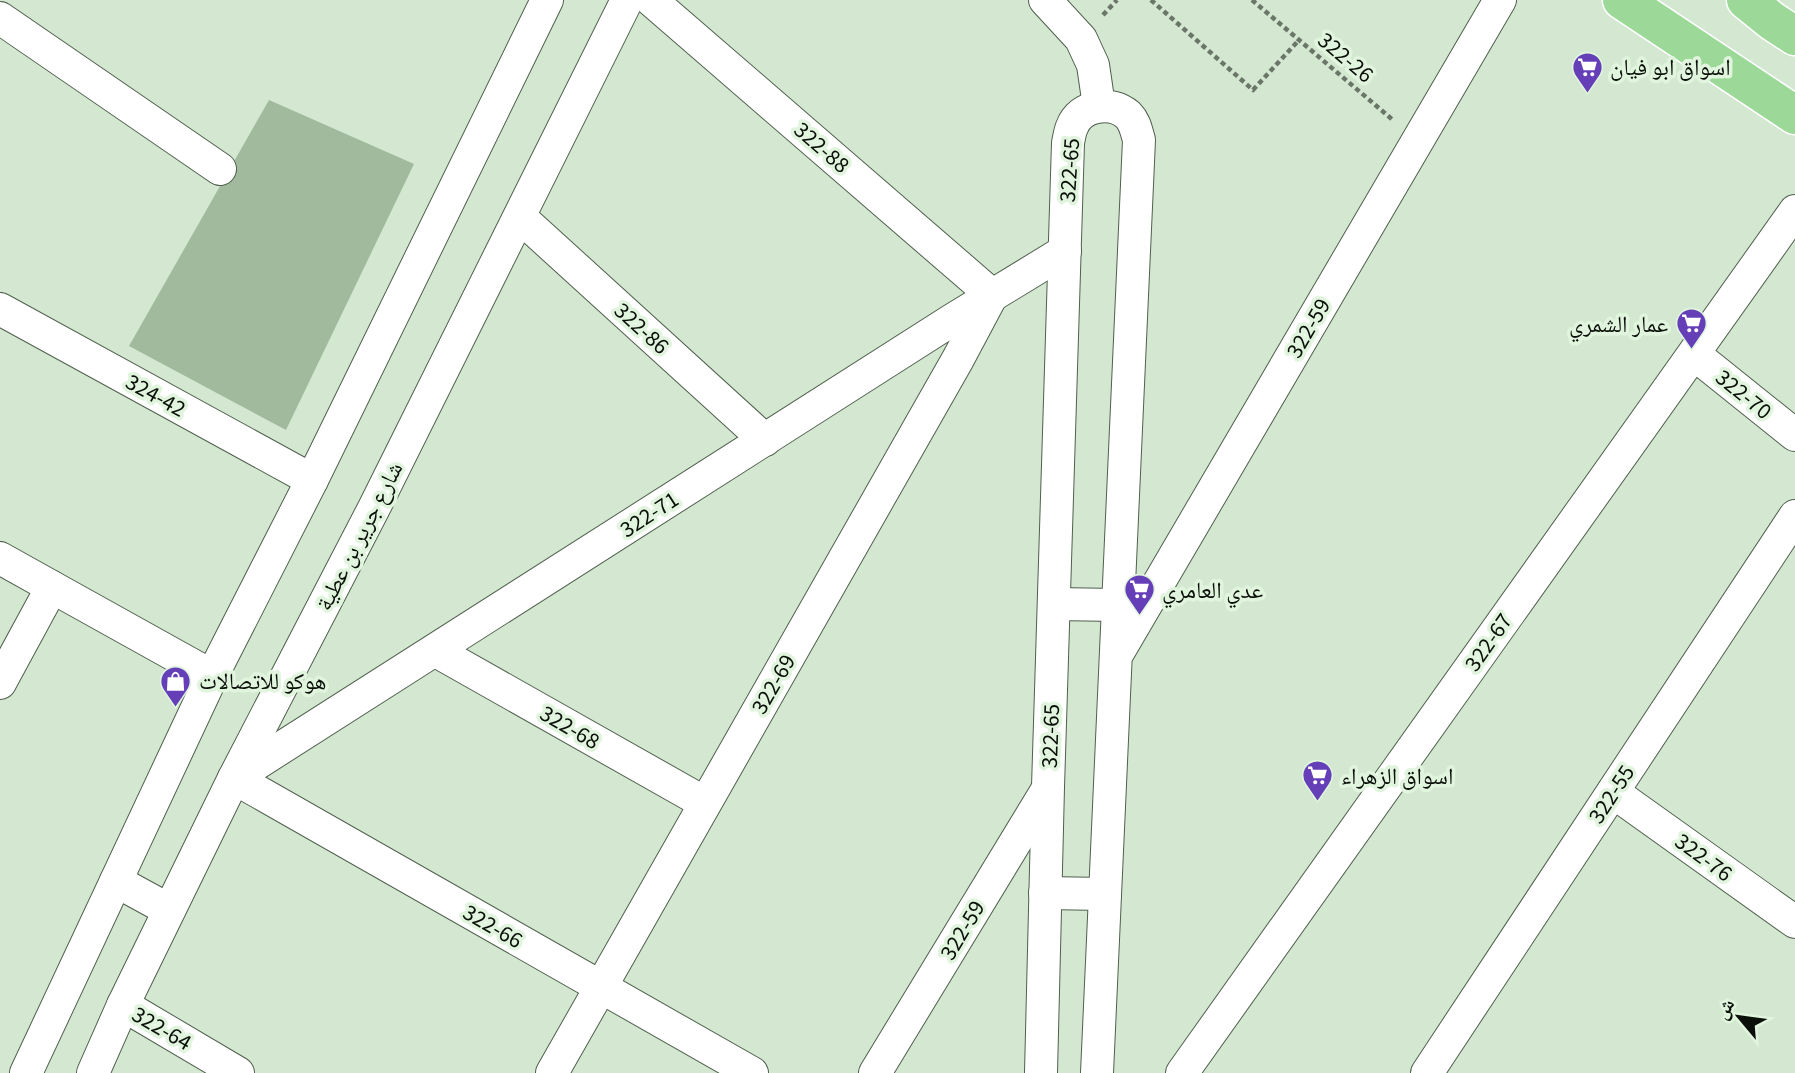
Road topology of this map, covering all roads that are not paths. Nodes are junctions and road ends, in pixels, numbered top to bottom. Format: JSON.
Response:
{"nodes":[{"id":1,"x":547,"y":0,"type":"edge"},
{"id":2,"x":627,"y":0,"type":"edge"},
{"id":3,"x":651,"y":0,"type":"edge"},
{"id":4,"x":1045,"y":0,"type":"edge"},
{"id":5,"x":1500,"y":0,"type":"edge"},
{"id":6,"x":1622,"y":0,"type":"edge"},
{"id":7,"x":1746,"y":0,"type":"edge"},
{"id":8,"x":0,"y":18,"type":"edge"},
{"id":9,"x":1795,"y":36,"type":"edge"},
{"id":10,"x":1099,"y":106,"type":"junction"},
{"id":11,"x":1795,"y":115,"type":"edge"},
{"id":12,"x":220,"y":169,"type":"dead end"},
{"id":13,"x":1795,"y":211,"type":"edge"},
{"id":14,"x":520,"y":217,"type":"junction"},
{"id":15,"x":1065,"y":251,"type":"junction"},
{"id":16,"x":992,"y":295,"type":"junction"},
{"id":17,"x":0,"y":309,"type":"edge"},
{"id":18,"x":1694,"y":354,"type":"junction"},
{"id":19,"x":1795,"y":435,"type":"edge"},
{"id":20,"x":765,"y":440,"type":"junction"},
{"id":21,"x":312,"y":480,"type":"junction"},
{"id":22,"x":1795,"y":516,"type":"edge"},
{"id":23,"x":0,"y":558,"type":"edge"},
{"id":24,"x":52,"y":587,"type":"junction"},
{"id":25,"x":1054,"y":604,"type":"junction"},
{"id":26,"x":1118,"y":605,"type":"junction"},
{"id":27,"x":436,"y":651,"type":"junction"},
{"id":28,"x":1116,"y":655,"type":"junction"},
{"id":29,"x":212,"y":676,"type":"junction"},
{"id":30,"x":0,"y":683,"type":"edge"},
{"id":31,"x":234,"y":778,"type":"junction"},
{"id":32,"x":1048,"y":787,"type":"junction"},
{"id":33,"x":1613,"y":792,"type":"junction"},
{"id":34,"x":705,"y":803,"type":"junction"},
{"id":35,"x":116,"y":881,"type":"junction"},
{"id":36,"x":1045,"y":893,"type":"junction"},
{"id":37,"x":1105,"y":894,"type":"junction"},
{"id":38,"x":169,"y":910,"type":"junction"},
{"id":39,"x":1795,"y":922,"type":"edge"},
{"id":40,"x":601,"y":987,"type":"junction"},
{"id":41,"x":123,"y":1005,"type":"junction"},
{"id":42,"x":26,"y":1073,"type":"edge"},
{"id":43,"x":93,"y":1073,"type":"edge"},
{"id":44,"x":238,"y":1073,"type":"edge"},
{"id":45,"x":552,"y":1073,"type":"edge"},
{"id":46,"x":752,"y":1073,"type":"edge"},
{"id":47,"x":875,"y":1073,"type":"edge"},
{"id":48,"x":1041,"y":1073,"type":"edge"},
{"id":49,"x":1097,"y":1073,"type":"edge"},
{"id":50,"x":1182,"y":1073,"type":"edge"},
{"id":51,"x":1427,"y":1073,"type":"edge"}],
"edges":[{"from":1,"to":21,"type":"street"},
{"from":2,"to":14,"type":"street","name":"شارع جرير بن عطية"},
{"from":3,"to":16,"type":"street","name":"322-88"},
{"from":4,"to":10,"type":"street"},
{"from":5,"to":28,"type":"street","name":"322-59"},
{"from":6,"to":11,"type":"main road"},
{"from":7,"to":9,"type":"main road"},
{"from":8,"to":12,"type":"street"},
{"from":10,"to":15,"type":"street","name":"322-65"},
{"from":10,"to":26,"type":"street"},
{"from":13,"to":18,"type":"street","name":"322-67"},
{"from":14,"to":20,"type":"street","name":"322-86"},
{"from":14,"to":31,"type":"street","name":"شارع جرير بن عطية"},
{"from":15,"to":16,"type":"street","name":"322-71"},
{"from":15,"to":25,"type":"street","name":"322-65"},
{"from":16,"to":20,"type":"street","name":"322-71"},
{"from":16,"to":34,"type":"street","name":"322-69"},
{"from":17,"to":21,"type":"street","name":"324-42"},
{"from":18,"to":19,"type":"street","name":"322-70"},
{"from":18,"to":50,"type":"street","name":"322-67"},
{"from":20,"to":27,"type":"street","name":"322-71"},
{"from":21,"to":29,"type":"street"},
{"from":22,"to":33,"type":"street","name":"322-55"},
{"from":23,"to":24,"type":"street"},
{"from":24,"to":29,"type":"street"},
{"from":24,"to":30,"type":"street"},
{"from":25,"to":26,"type":"street"},
{"from":25,"to":32,"type":"street","name":"322-65"},
{"from":26,"to":28,"type":"street"},
{"from":27,"to":31,"type":"street","name":"322-71"},
{"from":27,"to":34,"type":"street","name":"322-68"},
{"from":28,"to":37,"type":"street"},
{"from":29,"to":35,"type":"street"},
{"from":31,"to":38,"type":"street","name":"شارع جرير بن عطية"},
{"from":31,"to":40,"type":"street","name":"322-66"},
{"from":32,"to":36,"type":"street","name":"322-65"},
{"from":32,"to":47,"type":"street","name":"322-59"},
{"from":33,"to":39,"type":"street","name":"322-76"},
{"from":33,"to":51,"type":"street","name":"322-55"},
{"from":34,"to":40,"type":"street","name":"322-69"},
{"from":35,"to":38,"type":"street"},
{"from":35,"to":42,"type":"street"},
{"from":36,"to":37,"type":"street"},
{"from":36,"to":48,"type":"street","name":"322-65"},
{"from":37,"to":49,"type":"street"},
{"from":38,"to":41,"type":"street","name":"شارع جرير بن عطية"},
{"from":40,"to":45,"type":"street","name":"322-69"},
{"from":40,"to":46,"type":"street","name":"322-66"},
{"from":41,"to":43,"type":"street","name":"شارع جرير بن عطية"},
{"from":41,"to":44,"type":"street","name":"322-64"}]}
